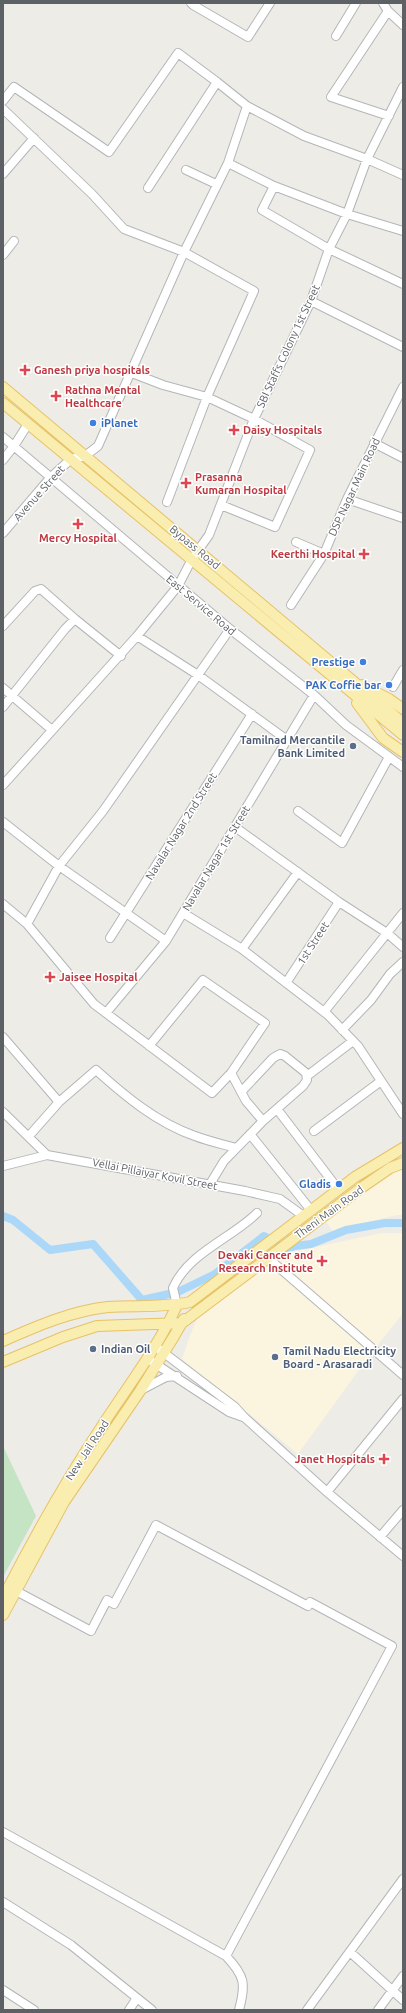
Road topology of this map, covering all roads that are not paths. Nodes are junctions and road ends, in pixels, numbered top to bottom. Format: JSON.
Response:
{"nodes":[{"id":1,"x":191,"y":3,"type":"edge"},
{"id":2,"x":270,"y":3,"type":"edge"},
{"id":3,"x":356,"y":3,"type":"edge"},
{"id":4,"x":383,"y":3,"type":"edge"},
{"id":5,"x":388,"y":11,"type":"junction"},
{"id":6,"x":403,"y":25,"type":"edge"},
{"id":7,"x":336,"y":36,"type":"dead end"},
{"id":8,"x":217,"y":82,"type":"junction"},
{"id":9,"x":403,"y":88,"type":"edge"},
{"id":10,"x":3,"y":101,"type":"edge"},
{"id":11,"x":247,"y":106,"type":"junction"},
{"id":12,"x":3,"y":109,"type":"edge"},
{"id":13,"x":389,"y":116,"type":"junction"},
{"id":14,"x":34,"y":138,"type":"junction"},
{"id":15,"x":367,"y":159,"type":"junction"},
{"id":16,"x":228,"y":163,"type":"junction"},
{"id":17,"x":186,"y":170,"type":"dead end"},
{"id":18,"x":3,"y":174,"type":"edge"},
{"id":19,"x":403,"y":175,"type":"edge"},
{"id":20,"x":216,"y":184,"type":"junction"},
{"id":21,"x":274,"y":186,"type":"junction"},
{"id":22,"x":148,"y":188,"type":"dead end"},
{"id":23,"x":347,"y":214,"type":"junction"},
{"id":24,"x":403,"y":232,"type":"edge"},
{"id":25,"x":14,"y":241,"type":"dead end"},
{"id":26,"x":329,"y":249,"type":"junction"},
{"id":27,"x":184,"y":252,"type":"junction"},
{"id":28,"x":3,"y":255,"type":"edge"},
{"id":29,"x":403,"y":284,"type":"edge"},
{"id":30,"x":311,"y":301,"type":"junction"},
{"id":31,"x":403,"y":347,"type":"edge"},
{"id":32,"x":132,"y":373,"type":"junction"},
{"id":33,"x":3,"y":387,"type":"edge"},
{"id":34,"x":403,"y":387,"type":"edge"},
{"id":35,"x":207,"y":397,"type":"junction"},
{"id":36,"x":3,"y":403,"type":"edge"},
{"id":37,"x":254,"y":420,"type":"junction"},
{"id":38,"x":28,"y":424,"type":"junction"},
{"id":39,"x":3,"y":437,"type":"edge"},
{"id":40,"x":374,"y":444,"type":"junction"},
{"id":41,"x":14,"y":446,"type":"junction"},
{"id":42,"x":85,"y":456,"type":"junction"},
{"id":43,"x":403,"y":458,"type":"edge"},
{"id":44,"x":71,"y":459,"type":"junction"},
{"id":45,"x":3,"y":460,"type":"edge"},
{"id":46,"x":50,"y":478,"type":"junction"},
{"id":47,"x":347,"y":499,"type":"junction"},
{"id":48,"x":167,"y":502,"type":"dead end"},
{"id":49,"x":221,"y":505,"type":"junction"},
{"id":50,"x":403,"y":518,"type":"edge"},
{"id":51,"x":3,"y":533,"type":"edge"},
{"id":52,"x":296,"y":542,"type":"dead end"},
{"id":53,"x":199,"y":550,"type":"junction"},
{"id":54,"x":324,"y":554,"type":"junction"},
{"id":55,"x":192,"y":559,"type":"junction"},
{"id":56,"x":178,"y":586,"type":"junction"},
{"id":57,"x":291,"y":605,"type":"dead end"},
{"id":58,"x":75,"y":619,"type":"junction"},
{"id":59,"x":3,"y":626,"type":"edge"},
{"id":60,"x":230,"y":629,"type":"junction"},
{"id":61,"x":137,"y":636,"type":"junction"},
{"id":62,"x":121,"y":656,"type":"junction"},
{"id":63,"x":403,"y":670,"type":"edge"},
{"id":64,"x":198,"y":675,"type":"junction"},
{"id":65,"x":346,"y":676,"type":"junction"},
{"id":66,"x":393,"y":687,"type":"dead end"},
{"id":67,"x":3,"y":688,"type":"edge"},
{"id":68,"x":346,"y":688,"type":"junction"},
{"id":69,"x":314,"y":695,"type":"junction"},
{"id":70,"x":13,"y":696,"type":"junction"},
{"id":71,"x":3,"y":708,"type":"edge"},
{"id":72,"x":403,"y":709,"type":"edge"},
{"id":73,"x":252,"y":714,"type":"junction"},
{"id":74,"x":383,"y":714,"type":"junction"},
{"id":75,"x":403,"y":723,"type":"edge"},
{"id":76,"x":52,"y":730,"type":"junction"},
{"id":77,"x":403,"y":735,"type":"edge"},
{"id":78,"x":287,"y":740,"type":"junction"},
{"id":79,"x":403,"y":752,"type":"edge"},
{"id":80,"x":389,"y":757,"type":"junction"},
{"id":81,"x":403,"y":767,"type":"edge"},
{"id":82,"x":3,"y":785,"type":"edge"},
{"id":83,"x":298,"y":811,"type":"dead end"},
{"id":84,"x":3,"y":822,"type":"edge"},
{"id":85,"x":235,"y":827,"type":"junction"},
{"id":86,"x":59,"y":866,"type":"junction"},
{"id":87,"x":298,"y":872,"type":"junction"},
{"id":88,"x":339,"y":902,"type":"junction"},
{"id":89,"x":3,"y":904,"type":"edge"},
{"id":90,"x":183,"y":913,"type":"junction"},
{"id":91,"x":403,"y":913,"type":"edge"},
{"id":92,"x":126,"y":914,"type":"junction"},
{"id":93,"x":27,"y":924,"type":"junction"},
{"id":94,"x":387,"y":933,"type":"junction"},
{"id":95,"x":110,"y":938,"type":"dead end"},
{"id":96,"x":166,"y":940,"type":"junction"},
{"id":97,"x":403,"y":947,"type":"edge"},
{"id":98,"x":242,"y":949,"type":"junction"},
{"id":99,"x":403,"y":962,"type":"edge"},
{"id":100,"x":286,"y":983,"type":"junction"},
{"id":101,"x":324,"y":1012,"type":"junction"},
{"id":102,"x":106,"y":1013,"type":"junction"},
{"id":103,"x":342,"y":1030,"type":"junction"},
{"id":104,"x":3,"y":1037,"type":"edge"},
{"id":105,"x":353,"y":1041,"type":"junction"},
{"id":106,"x":149,"y":1046,"type":"junction"},
{"id":107,"x":231,"y":1073,"type":"junction"},
{"id":108,"x":307,"y":1076,"type":"junction"},
{"id":109,"x":381,"y":1081,"type":"junction"},
{"id":110,"x":241,"y":1092,"type":"junction"},
{"id":111,"x":58,"y":1102,"type":"junction"},
{"id":112,"x":277,"y":1110,"type":"junction"},
{"id":113,"x":3,"y":1112,"type":"edge"},
{"id":114,"x":403,"y":1114,"type":"edge"},
{"id":115,"x":263,"y":1122,"type":"junction"},
{"id":116,"x":314,"y":1131,"type":"dead end"},
{"id":117,"x":250,"y":1134,"type":"junction"},
{"id":118,"x":29,"y":1136,"type":"junction"},
{"id":119,"x":236,"y":1148,"type":"junction"},
{"id":120,"x":403,"y":1148,"type":"edge"},
{"id":121,"x":47,"y":1155,"type":"junction"},
{"id":122,"x":403,"y":1163,"type":"edge"},
{"id":123,"x":3,"y":1166,"type":"edge"},
{"id":124,"x":210,"y":1184,"type":"junction"},
{"id":125,"x":338,"y":1190,"type":"junction"},
{"id":126,"x":306,"y":1212,"type":"junction"},
{"id":127,"x":257,"y":1213,"type":"dead end"},
{"id":128,"x":272,"y":1255,"type":"junction"},
{"id":129,"x":190,"y":1302,"type":"junction"},
{"id":130,"x":177,"y":1305,"type":"junction"},
{"id":131,"x":72,"y":1315,"type":"junction"},
{"id":132,"x":182,"y":1322,"type":"junction"},
{"id":133,"x":169,"y":1323,"type":"junction"},
{"id":134,"x":141,"y":1324,"type":"junction"},
{"id":135,"x":76,"y":1333,"type":"junction"},
{"id":136,"x":173,"y":1338,"type":"junction"},
{"id":137,"x":3,"y":1340,"type":"edge"},
{"id":138,"x":157,"y":1343,"type":"junction"},
{"id":139,"x":164,"y":1352,"type":"junction"},
{"id":140,"x":153,"y":1361,"type":"junction"},
{"id":141,"x":3,"y":1362,"type":"edge"},
{"id":142,"x":177,"y":1362,"type":"junction"},
{"id":143,"x":177,"y":1376,"type":"junction"},
{"id":144,"x":403,"y":1376,"type":"edge"},
{"id":145,"x":140,"y":1391,"type":"junction"},
{"id":146,"x":403,"y":1399,"type":"edge"},
{"id":147,"x":244,"y":1417,"type":"junction"},
{"id":148,"x":327,"y":1492,"type":"junction"},
{"id":149,"x":403,"y":1510,"type":"edge"},
{"id":150,"x":380,"y":1537,"type":"junction"},
{"id":151,"x":403,"y":1556,"type":"edge"},
{"id":152,"x":16,"y":1591,"type":"junction"},
{"id":153,"x":3,"y":1598,"type":"edge"},
{"id":154,"x":3,"y":1614,"type":"edge"},
{"id":155,"x":3,"y":1832,"type":"edge"},
{"id":156,"x":403,"y":1879,"type":"edge"},
{"id":157,"x":3,"y":1902,"type":"edge"},
{"id":158,"x":350,"y":1952,"type":"junction"},
{"id":159,"x":226,"y":1956,"type":"junction"},
{"id":160,"x":403,"y":1976,"type":"edge"},
{"id":161,"x":3,"y":1990,"type":"edge"},
{"id":162,"x":392,"y":1991,"type":"junction"},
{"id":163,"x":137,"y":1998,"type":"junction"},
{"id":164,"x":403,"y":2000,"type":"edge"},
{"id":165,"x":34,"y":2010,"type":"edge"},
{"id":166,"x":129,"y":2010,"type":"edge"},
{"id":167,"x":152,"y":2010,"type":"edge"},
{"id":168,"x":239,"y":2010,"type":"edge"},
{"id":169,"x":307,"y":2010,"type":"edge"},
{"id":170,"x":378,"y":2010,"type":"edge"}],
"edges":[{"from":1,"to":2,"type":"street"},
{"from":3,"to":7,"type":"street"},
{"from":4,"to":5,"type":"street"},
{"from":5,"to":6,"type":"street"},
{"from":5,"to":13,"type":"street"},
{"from":8,"to":10,"type":"street"},
{"from":8,"to":11,"type":"street"},
{"from":8,"to":22,"type":"street"},
{"from":9,"to":13,"type":"street","name":"SBI Staffs Colony 1st Street"},
{"from":11,"to":15,"type":"street"},
{"from":11,"to":16,"type":"street"},
{"from":12,"to":14,"type":"street"},
{"from":13,"to":15,"type":"street","name":"SBI Staffs Colony 1st Street"},
{"from":14,"to":18,"type":"street"},
{"from":14,"to":27,"type":"street"},
{"from":15,"to":19,"type":"street"},
{"from":15,"to":23,"type":"street","name":"SBI Staffs Colony 1st Street"},
{"from":16,"to":20,"type":"street"},
{"from":16,"to":21,"type":"street"},
{"from":17,"to":20,"type":"street"},
{"from":20,"to":27,"type":"street"},
{"from":21,"to":23,"type":"street"},
{"from":21,"to":26,"type":"street"},
{"from":23,"to":24,"type":"street"},
{"from":23,"to":26,"type":"street","name":"SBI Staffs Colony 1st Street"},
{"from":25,"to":28,"type":"street"},
{"from":26,"to":29,"type":"street"},
{"from":26,"to":30,"type":"street","name":"SBI Staffs Colony 1st Street"},
{"from":27,"to":32,"type":"street"},
{"from":27,"to":35,"type":"street"},
{"from":30,"to":31,"type":"street"},
{"from":30,"to":37,"type":"street","name":"SBI Staffs Colony 1st Street"},
{"from":32,"to":35,"type":"street"},
{"from":32,"to":42,"type":"street","name":"Avenue Street"},
{"from":33,"to":42,"type":"main road","name":"Bypass Road"},
{"from":34,"to":40,"type":"street","name":"DSP Nagar Main Road"},
{"from":35,"to":37,"type":"street"},
{"from":35,"to":48,"type":"street"},
{"from":36,"to":38,"type":"main road","name":"Bypass Road"},
{"from":37,"to":49,"type":"street","name":"SBI Staffs Colony 1st Street"},
{"from":37,"to":49,"type":"street"},
{"from":38,"to":41,"type":"street"},
{"from":38,"to":44,"type":"main road","name":"Bypass Road"},
{"from":39,"to":41,"type":"street","name":"East Service Road"},
{"from":40,"to":43,"type":"street"},
{"from":40,"to":47,"type":"street","name":"DSP Nagar Main Road"},
{"from":41,"to":45,"type":"street"},
{"from":41,"to":46,"type":"street","name":"East Service Road"},
{"from":42,"to":44,"type":"street","name":"Avenue Street"},
{"from":42,"to":53,"type":"main road","name":"Bypass Road"},
{"from":44,"to":46,"type":"street","name":"Avenue Street"},
{"from":44,"to":55,"type":"main road","name":"Bypass Road"},
{"from":46,"to":51,"type":"street","name":"Avenue Street"},
{"from":46,"to":56,"type":"street","name":"East Service Road"},
{"from":47,"to":50,"type":"street"},
{"from":47,"to":54,"type":"street","name":"DSP Nagar Main Road"},
{"from":49,"to":53,"type":"street","name":"SBI Staffs Colony 1st Street"},
{"from":52,"to":54,"type":"street"},
{"from":53,"to":55,"type":"street","name":"SBI Staffs Colony 1st Street"},
{"from":53,"to":65,"type":"main road","name":"Bypass Road"},
{"from":54,"to":57,"type":"street","name":"DSP Nagar Main Road"},
{"from":55,"to":56,"type":"street","name":"SBI Staffs Colony 1st Street"},
{"from":55,"to":68,"type":"main road","name":"Bypass Road"},
{"from":56,"to":60,"type":"street","name":"East Service Road"},
{"from":56,"to":61,"type":"street","name":"SBI Staffs Colony 1st Street"},
{"from":58,"to":59,"type":"street"},
{"from":58,"to":62,"type":"street"},
{"from":58,"to":70,"type":"street"},
{"from":60,"to":64,"type":"street"},
{"from":60,"to":69,"type":"street","name":"East Service Road"},
{"from":61,"to":62,"type":"street","name":"SBI Staffs Colony 1st Street"},
{"from":61,"to":64,"type":"street"},
{"from":62,"to":76,"type":"street","name":"SBI Staffs Colony 1st Street"},
{"from":63,"to":66,"type":"street"},
{"from":64,"to":73,"type":"street"},
{"from":64,"to":86,"type":"street"},
{"from":65,"to":72,"type":"main road"},
{"from":65,"to":74,"type":"main road","name":"Bypass Road"},
{"from":67,"to":70,"type":"street"},
{"from":68,"to":74,"type":"main road","name":"Bypass Road"},
{"from":68,"to":79,"type":"main road"},
{"from":69,"to":78,"type":"street","name":"Navalar Nagar 1st Street"},
{"from":69,"to":80,"type":"street","name":"East Service Road"},
{"from":70,"to":71,"type":"street"},
{"from":70,"to":76,"type":"street"},
{"from":73,"to":78,"type":"street"},
{"from":73,"to":92,"type":"street","name":"Navalar Nagar 2nd Street"},
{"from":74,"to":75,"type":"main road"},
{"from":74,"to":77,"type":"main road"},
{"from":76,"to":82,"type":"street","name":"SBI Staffs Colony 1st Street"},
{"from":78,"to":85,"type":"street","name":"Navalar Nagar 1st Street"},
{"from":80,"to":81,"type":"street","name":"East Service Road"},
{"from":80,"to":83,"type":"street"},
{"from":84,"to":86,"type":"street"},
{"from":85,"to":87,"type":"street"},
{"from":85,"to":90,"type":"street","name":"Navalar Nagar 1st Street"},
{"from":86,"to":92,"type":"street"},
{"from":86,"to":93,"type":"street"},
{"from":87,"to":88,"type":"street"},
{"from":87,"to":98,"type":"street"},
{"from":88,"to":94,"type":"street"},
{"from":88,"to":100,"type":"street","name":"1st Street"},
{"from":89,"to":93,"type":"street"},
{"from":90,"to":96,"type":"street","name":"Navalar Nagar 1st Street"},
{"from":90,"to":98,"type":"street"},
{"from":91,"to":94,"type":"street"},
{"from":92,"to":95,"type":"street","name":"Navalar Nagar 2nd Street"},
{"from":92,"to":96,"type":"street"},
{"from":93,"to":102,"type":"street"},
{"from":94,"to":97,"type":"street"},
{"from":94,"to":101,"type":"street"},
{"from":96,"to":102,"type":"street","name":"Navalar Nagar 1st Street"},
{"from":98,"to":100,"type":"street"},
{"from":99,"to":103,"type":"street"},
{"from":100,"to":101,"type":"street"},
{"from":101,"to":103,"type":"street"},
{"from":102,"to":106,"type":"street"},
{"from":103,"to":105,"type":"street"},
{"from":104,"to":111,"type":"street"},
{"from":105,"to":108,"type":"street"},
{"from":105,"to":109,"type":"street"},
{"from":106,"to":107,"type":"street"},
{"from":106,"to":107,"type":"street"},
{"from":107,"to":110,"type":"street"},
{"from":108,"to":110,"type":"street"},
{"from":108,"to":112,"type":"street"},
{"from":109,"to":114,"type":"street"},
{"from":109,"to":116,"type":"street"},
{"from":110,"to":115,"type":"street"},
{"from":111,"to":118,"type":"street"},
{"from":111,"to":119,"type":"street"},
{"from":112,"to":115,"type":"street"},
{"from":112,"to":125,"type":"street"},
{"from":113,"to":118,"type":"street"},
{"from":115,"to":117,"type":"street"},
{"from":117,"to":119,"type":"street"},
{"from":117,"to":126,"type":"street"},
{"from":118,"to":121,"type":"street"},
{"from":119,"to":124,"type":"street"},
{"from":120,"to":125,"type":"main road","name":"Theni Main Road"},
{"from":121,"to":123,"type":"street","name":"Vellai Pillaiyar Kovil Street"},
{"from":121,"to":124,"type":"street","name":"Vellai Pillaiyar Kovil Street"},
{"from":122,"to":128,"type":"main road","name":"Theni Main Road"},
{"from":124,"to":126,"type":"street","name":"Vellai Pillaiyar Kovil Street"},
{"from":125,"to":126,"type":"main road","name":"Theni Main Road"},
{"from":126,"to":129,"type":"main road","name":"Theni Main Road"},
{"from":127,"to":130,"type":"street"},
{"from":128,"to":132,"type":"main road","name":"Theni Main Road"},
{"from":128,"to":144,"type":"street"},
{"from":129,"to":130,"type":"main road"},
{"from":129,"to":132,"type":"main road"},
{"from":130,"to":131,"type":"main road"},
{"from":130,"to":133,"type":"main road","name":"New Jail Road"},
{"from":131,"to":135,"type":"main road"},
{"from":131,"to":137,"type":"main road"},
{"from":132,"to":133,"type":"main road"},
{"from":132,"to":136,"type":"main road"},
{"from":133,"to":134,"type":"main road"},
{"from":133,"to":138,"type":"main road","name":"New Jail Road"},
{"from":134,"to":135,"type":"main road"},
{"from":134,"to":138,"type":"main road"},
{"from":135,"to":141,"type":"main road"},
{"from":136,"to":139,"type":"main road"},
{"from":136,"to":142,"type":"street"},
{"from":138,"to":139,"type":"street"},
{"from":138,"to":140,"type":"main road","name":"New Jail Road"},
{"from":139,"to":140,"type":"main road"},
{"from":139,"to":142,"type":"street"},
{"from":140,"to":143,"type":"street"},
{"from":140,"to":145,"type":"main road","name":"New Jail Road"},
{"from":140,"to":153,"type":"main road","name":"New Jail Road"},
{"from":142,"to":147,"type":"street"},
{"from":143,"to":145,"type":"street"},
{"from":143,"to":147,"type":"street"},
{"from":145,"to":152,"type":"main road","name":"New Jail Road"},
{"from":146,"to":148,"type":"street"},
{"from":147,"to":148,"type":"street"},
{"from":148,"to":150,"type":"street"},
{"from":149,"to":150,"type":"street"},
{"from":150,"to":151,"type":"street"},
{"from":152,"to":154,"type":"main road","name":"New Jail Road"},
{"from":152,"to":159,"type":"street"},
{"from":155,"to":159,"type":"street"},
{"from":156,"to":158,"type":"street"},
{"from":157,"to":163,"type":"street"},
{"from":158,"to":162,"type":"street"},
{"from":158,"to":169,"type":"street"},
{"from":159,"to":168,"type":"street"},
{"from":160,"to":162,"type":"street"},
{"from":161,"to":165,"type":"street"},
{"from":162,"to":164,"type":"street"},
{"from":162,"to":170,"type":"street"},
{"from":163,"to":166,"type":"street"},
{"from":163,"to":167,"type":"street"}]}
